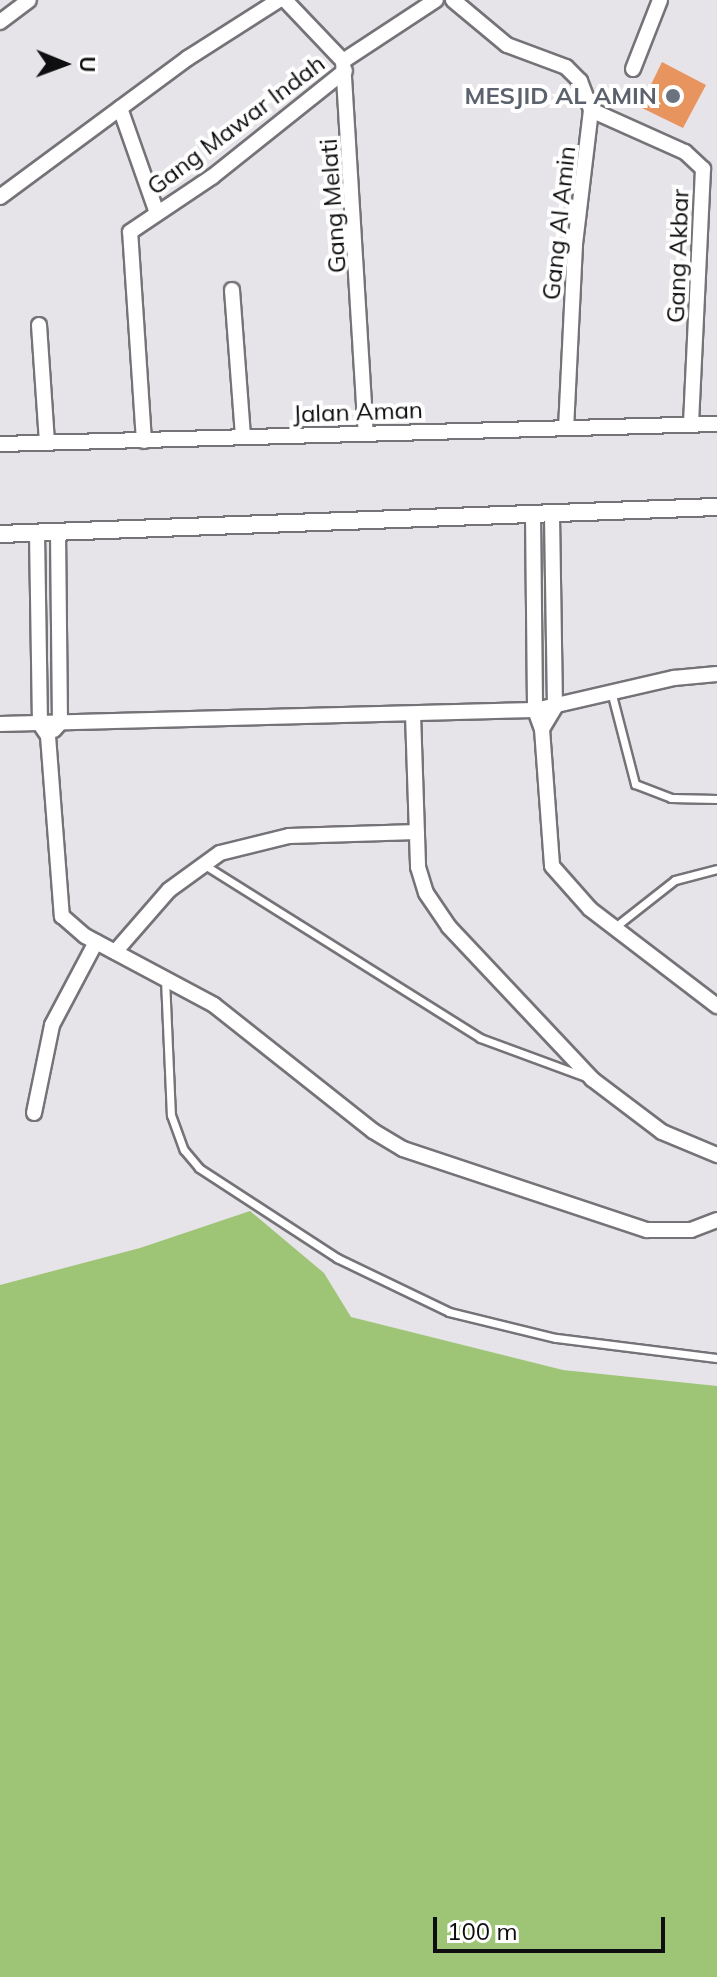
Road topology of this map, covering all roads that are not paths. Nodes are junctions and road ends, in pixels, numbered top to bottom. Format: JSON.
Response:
{"nodes":[{"id":1,"x":29,"y":0,"type":"edge"},
{"id":2,"x":282,"y":0,"type":"edge"},
{"id":3,"x":436,"y":0,"type":"edge"},
{"id":4,"x":453,"y":0,"type":"edge"},
{"id":5,"x":660,"y":0,"type":"edge"},
{"id":6,"x":0,"y":22,"type":"edge"},
{"id":7,"x":344,"y":66,"type":"junction"},
{"id":8,"x":633,"y":69,"type":"dead end"},
{"id":9,"x":120,"y":108,"type":"junction"},
{"id":10,"x":591,"y":110,"type":"junction"},
{"id":11,"x":0,"y":197,"type":"edge"},
{"id":12,"x":157,"y":213,"type":"junction"},
{"id":13,"x":232,"y":290,"type":"dead end"},
{"id":14,"x":39,"y":325,"type":"dead end"},
{"id":15,"x":717,"y":424,"type":"edge"},
{"id":16,"x":691,"y":425,"type":"junction"},
{"id":17,"x":566,"y":428,"type":"junction"},
{"id":18,"x":366,"y":433,"type":"junction"},
{"id":19,"x":243,"y":437,"type":"junction"},
{"id":20,"x":144,"y":441,"type":"junction"},
{"id":21,"x":47,"y":442,"type":"junction"},
{"id":22,"x":0,"y":444,"type":"edge"},
{"id":23,"x":717,"y":507,"type":"edge"},
{"id":24,"x":552,"y":513,"type":"junction"},
{"id":25,"x":533,"y":514,"type":"junction"},
{"id":26,"x":58,"y":532,"type":"junction"},
{"id":27,"x":37,"y":533,"type":"junction"},
{"id":28,"x":0,"y":534,"type":"edge"},
{"id":29,"x":717,"y":674,"type":"edge"},
{"id":30,"x":612,"y":695,"type":"junction"},
{"id":31,"x":555,"y":707,"type":"junction"},
{"id":32,"x":535,"y":710,"type":"junction"},
{"id":33,"x":413,"y":714,"type":"junction"},
{"id":34,"x":60,"y":723,"type":"junction"},
{"id":35,"x":0,"y":724,"type":"edge"},
{"id":36,"x":542,"y":729,"type":"junction"},
{"id":37,"x":44,"y":730,"type":"junction"},
{"id":38,"x":717,"y":799,"type":"edge"},
{"id":39,"x":417,"y":832,"type":"junction"},
{"id":40,"x":203,"y":864,"type":"junction"},
{"id":41,"x":717,"y":869,"type":"edge"},
{"id":42,"x":613,"y":929,"type":"junction"},
{"id":43,"x":96,"y":942,"type":"junction"},
{"id":44,"x":115,"y":952,"type":"junction"},
{"id":45,"x":165,"y":979,"type":"junction"},
{"id":46,"x":717,"y":1006,"type":"edge"},
{"id":47,"x":592,"y":1079,"type":"junction"},
{"id":48,"x":34,"y":1113,"type":"dead end"},
{"id":49,"x":717,"y":1155,"type":"edge"},
{"id":50,"x":717,"y":1220,"type":"edge"},
{"id":51,"x":717,"y":1358,"type":"edge"}],
"edges":[{"from":1,"to":6,"type":"street"},
{"from":2,"to":7,"type":"street"},
{"from":2,"to":9,"type":"street"},
{"from":3,"to":7,"type":"street","name":"Gang Mawar Indah"},
{"from":4,"to":10,"type":"street"},
{"from":5,"to":8,"type":"street"},
{"from":7,"to":12,"type":"street","name":"Gang Mawar Indah"},
{"from":7,"to":18,"type":"street","name":"Gang Melati"},
{"from":9,"to":11,"type":"street"},
{"from":9,"to":12,"type":"street"},
{"from":10,"to":16,"type":"street","name":"Gang Akbar"},
{"from":10,"to":17,"type":"street","name":"Gang Al Amin"},
{"from":12,"to":20,"type":"street","name":"Gang Mawar Indah"},
{"from":13,"to":19,"type":"street"},
{"from":14,"to":21,"type":"street"},
{"from":15,"to":16,"type":"street","name":"Jalan Aman"},
{"from":16,"to":17,"type":"street","name":"Jalan Aman"},
{"from":17,"to":18,"type":"street","name":"Jalan Aman"},
{"from":18,"to":19,"type":"street","name":"Jalan Aman"},
{"from":19,"to":20,"type":"street","name":"Jalan Aman"},
{"from":20,"to":21,"type":"street","name":"Jalan Aman"},
{"from":21,"to":22,"type":"street","name":"Jalan Aman"},
{"from":23,"to":24,"type":"street"},
{"from":24,"to":25,"type":"street"},
{"from":24,"to":31,"type":"street"},
{"from":25,"to":26,"type":"street"},
{"from":25,"to":32,"type":"street"},
{"from":26,"to":27,"type":"street"},
{"from":26,"to":34,"type":"street"},
{"from":27,"to":28,"type":"street"},
{"from":27,"to":37,"type":"street"},
{"from":29,"to":30,"type":"street"},
{"from":30,"to":31,"type":"street"},
{"from":30,"to":38,"type":"lane"},
{"from":31,"to":32,"type":"street"},
{"from":31,"to":36,"type":"street"},
{"from":32,"to":33,"type":"street"},
{"from":32,"to":36,"type":"street"},
{"from":33,"to":34,"type":"street"},
{"from":33,"to":39,"type":"street"},
{"from":34,"to":37,"type":"street"},
{"from":35,"to":37,"type":"street"},
{"from":36,"to":42,"type":"street"},
{"from":37,"to":43,"type":"street"},
{"from":39,"to":40,"type":"street"},
{"from":39,"to":47,"type":"street"},
{"from":40,"to":44,"type":"street"},
{"from":40,"to":47,"type":"lane"},
{"from":41,"to":42,"type":"lane"},
{"from":42,"to":46,"type":"street"},
{"from":43,"to":44,"type":"street"},
{"from":43,"to":48,"type":"street"},
{"from":44,"to":45,"type":"street"},
{"from":45,"to":50,"type":"street"},
{"from":45,"to":51,"type":"lane"},
{"from":47,"to":49,"type":"street"}]}
